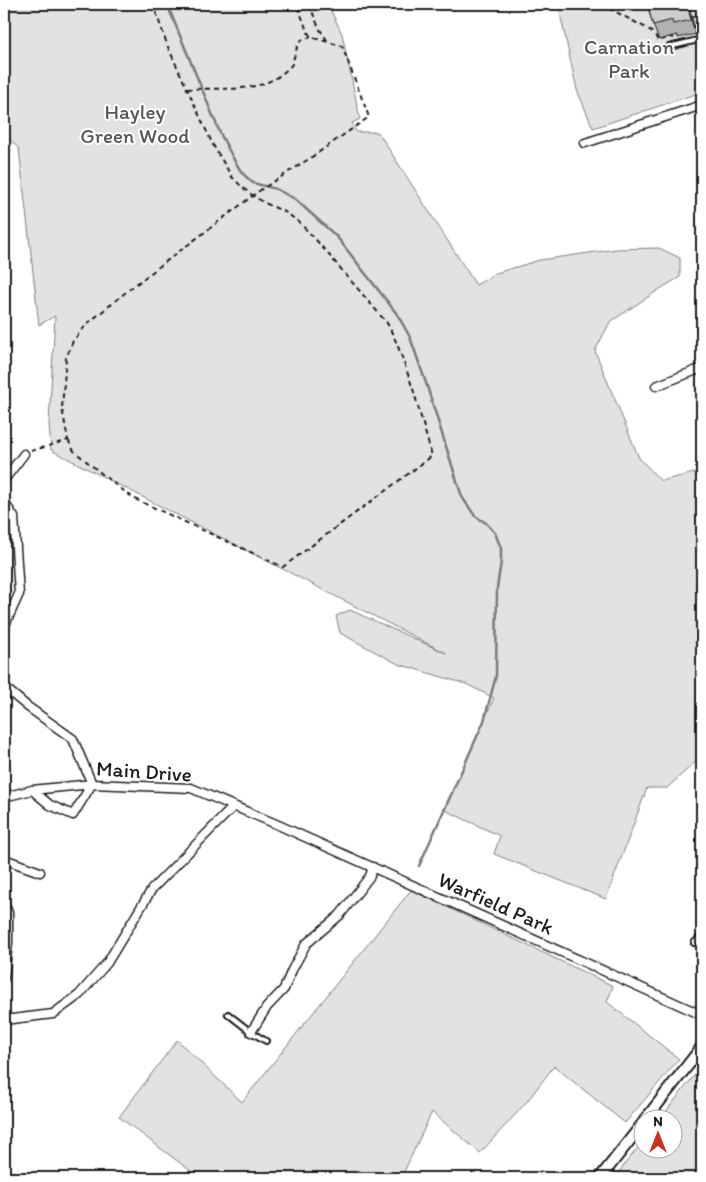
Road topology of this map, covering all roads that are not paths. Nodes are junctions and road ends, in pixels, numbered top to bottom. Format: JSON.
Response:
{"nodes":[{"id":1,"x":702,"y":38,"type":"edge"},
{"id":2,"x":670,"y":47,"type":"dead end"},
{"id":3,"x":702,"y":105,"type":"edge"},
{"id":4,"x":585,"y":143,"type":"dead end"},
{"id":5,"x":702,"y":368,"type":"edge"},
{"id":6,"x":656,"y":386,"type":"dead end"},
{"id":7,"x":24,"y":454,"type":"road end"},
{"id":8,"x":4,"y":480,"type":"edge"},
{"id":9,"x":4,"y":502,"type":"edge"},
{"id":10,"x":4,"y":627,"type":"edge"},
{"id":11,"x":4,"y":687,"type":"edge"},
{"id":12,"x":92,"y":784,"type":"junction"},
{"id":13,"x":32,"y":790,"type":"junction"},
{"id":14,"x":4,"y":797,"type":"edge"},
{"id":15,"x":234,"y":806,"type":"junction"},
{"id":16,"x":276,"y":824,"type":"joint"},
{"id":17,"x":4,"y":859,"type":"edge"},
{"id":18,"x":373,"y":867,"type":"junction"},
{"id":19,"x":40,"y":872,"type":"dead end"},
{"id":20,"x":4,"y":902,"type":"edge"},
{"id":21,"x":702,"y":935,"type":"edge"},
{"id":22,"x":6,"y":941,"type":"edge"},
{"id":23,"x":694,"y":943,"type":"dead end"},
{"id":24,"x":4,"y":978,"type":"edge"},
{"id":25,"x":228,"y":1014,"type":"dead end"},
{"id":26,"x":702,"y":1015,"type":"edge"},
{"id":27,"x":4,"y":1020,"type":"edge"},
{"id":28,"x":251,"y":1032,"type":"junction"},
{"id":29,"x":266,"y":1042,"type":"dead end"},
{"id":30,"x":702,"y":1047,"type":"edge"},
{"id":31,"x":653,"y":1110,"type":"edge"},
{"id":32,"x":634,"y":1134,"type":"edge"},
{"id":33,"x":600,"y":1178,"type":"edge"}],
"edges":[{"from":1,"to":2,"type":"lane"},
{"from":3,"to":4,"type":"street"},
{"from":5,"to":6,"type":"street"},
{"from":7,"to":8,"type":"street"},
{"from":9,"to":10,"type":"street"},
{"from":11,"to":12,"type":"street"},
{"from":12,"to":13,"type":"street","name":"Main Drive"},
{"from":12,"to":13,"type":"street"},
{"from":12,"to":15,"type":"street","name":"Main Drive"},
{"from":13,"to":14,"type":"street","name":"Main Drive"},
{"from":15,"to":16,"type":"street","name":"Main Drive"},
{"from":15,"to":27,"type":"street"},
{"from":16,"to":18,"type":"street","name":"Warfield Park"},
{"from":17,"to":19,"type":"street"},
{"from":18,"to":26,"type":"street","name":"Warfield Park"},
{"from":18,"to":28,"type":"street"},
{"from":20,"to":22,"type":"street"},
{"from":21,"to":23,"type":"lane"},
{"from":22,"to":24,"type":"street"},
{"from":25,"to":28,"type":"lane"},
{"from":28,"to":29,"type":"lane"},
{"from":30,"to":31,"type":"street"},
{"from":32,"to":33,"type":"street"}]}
